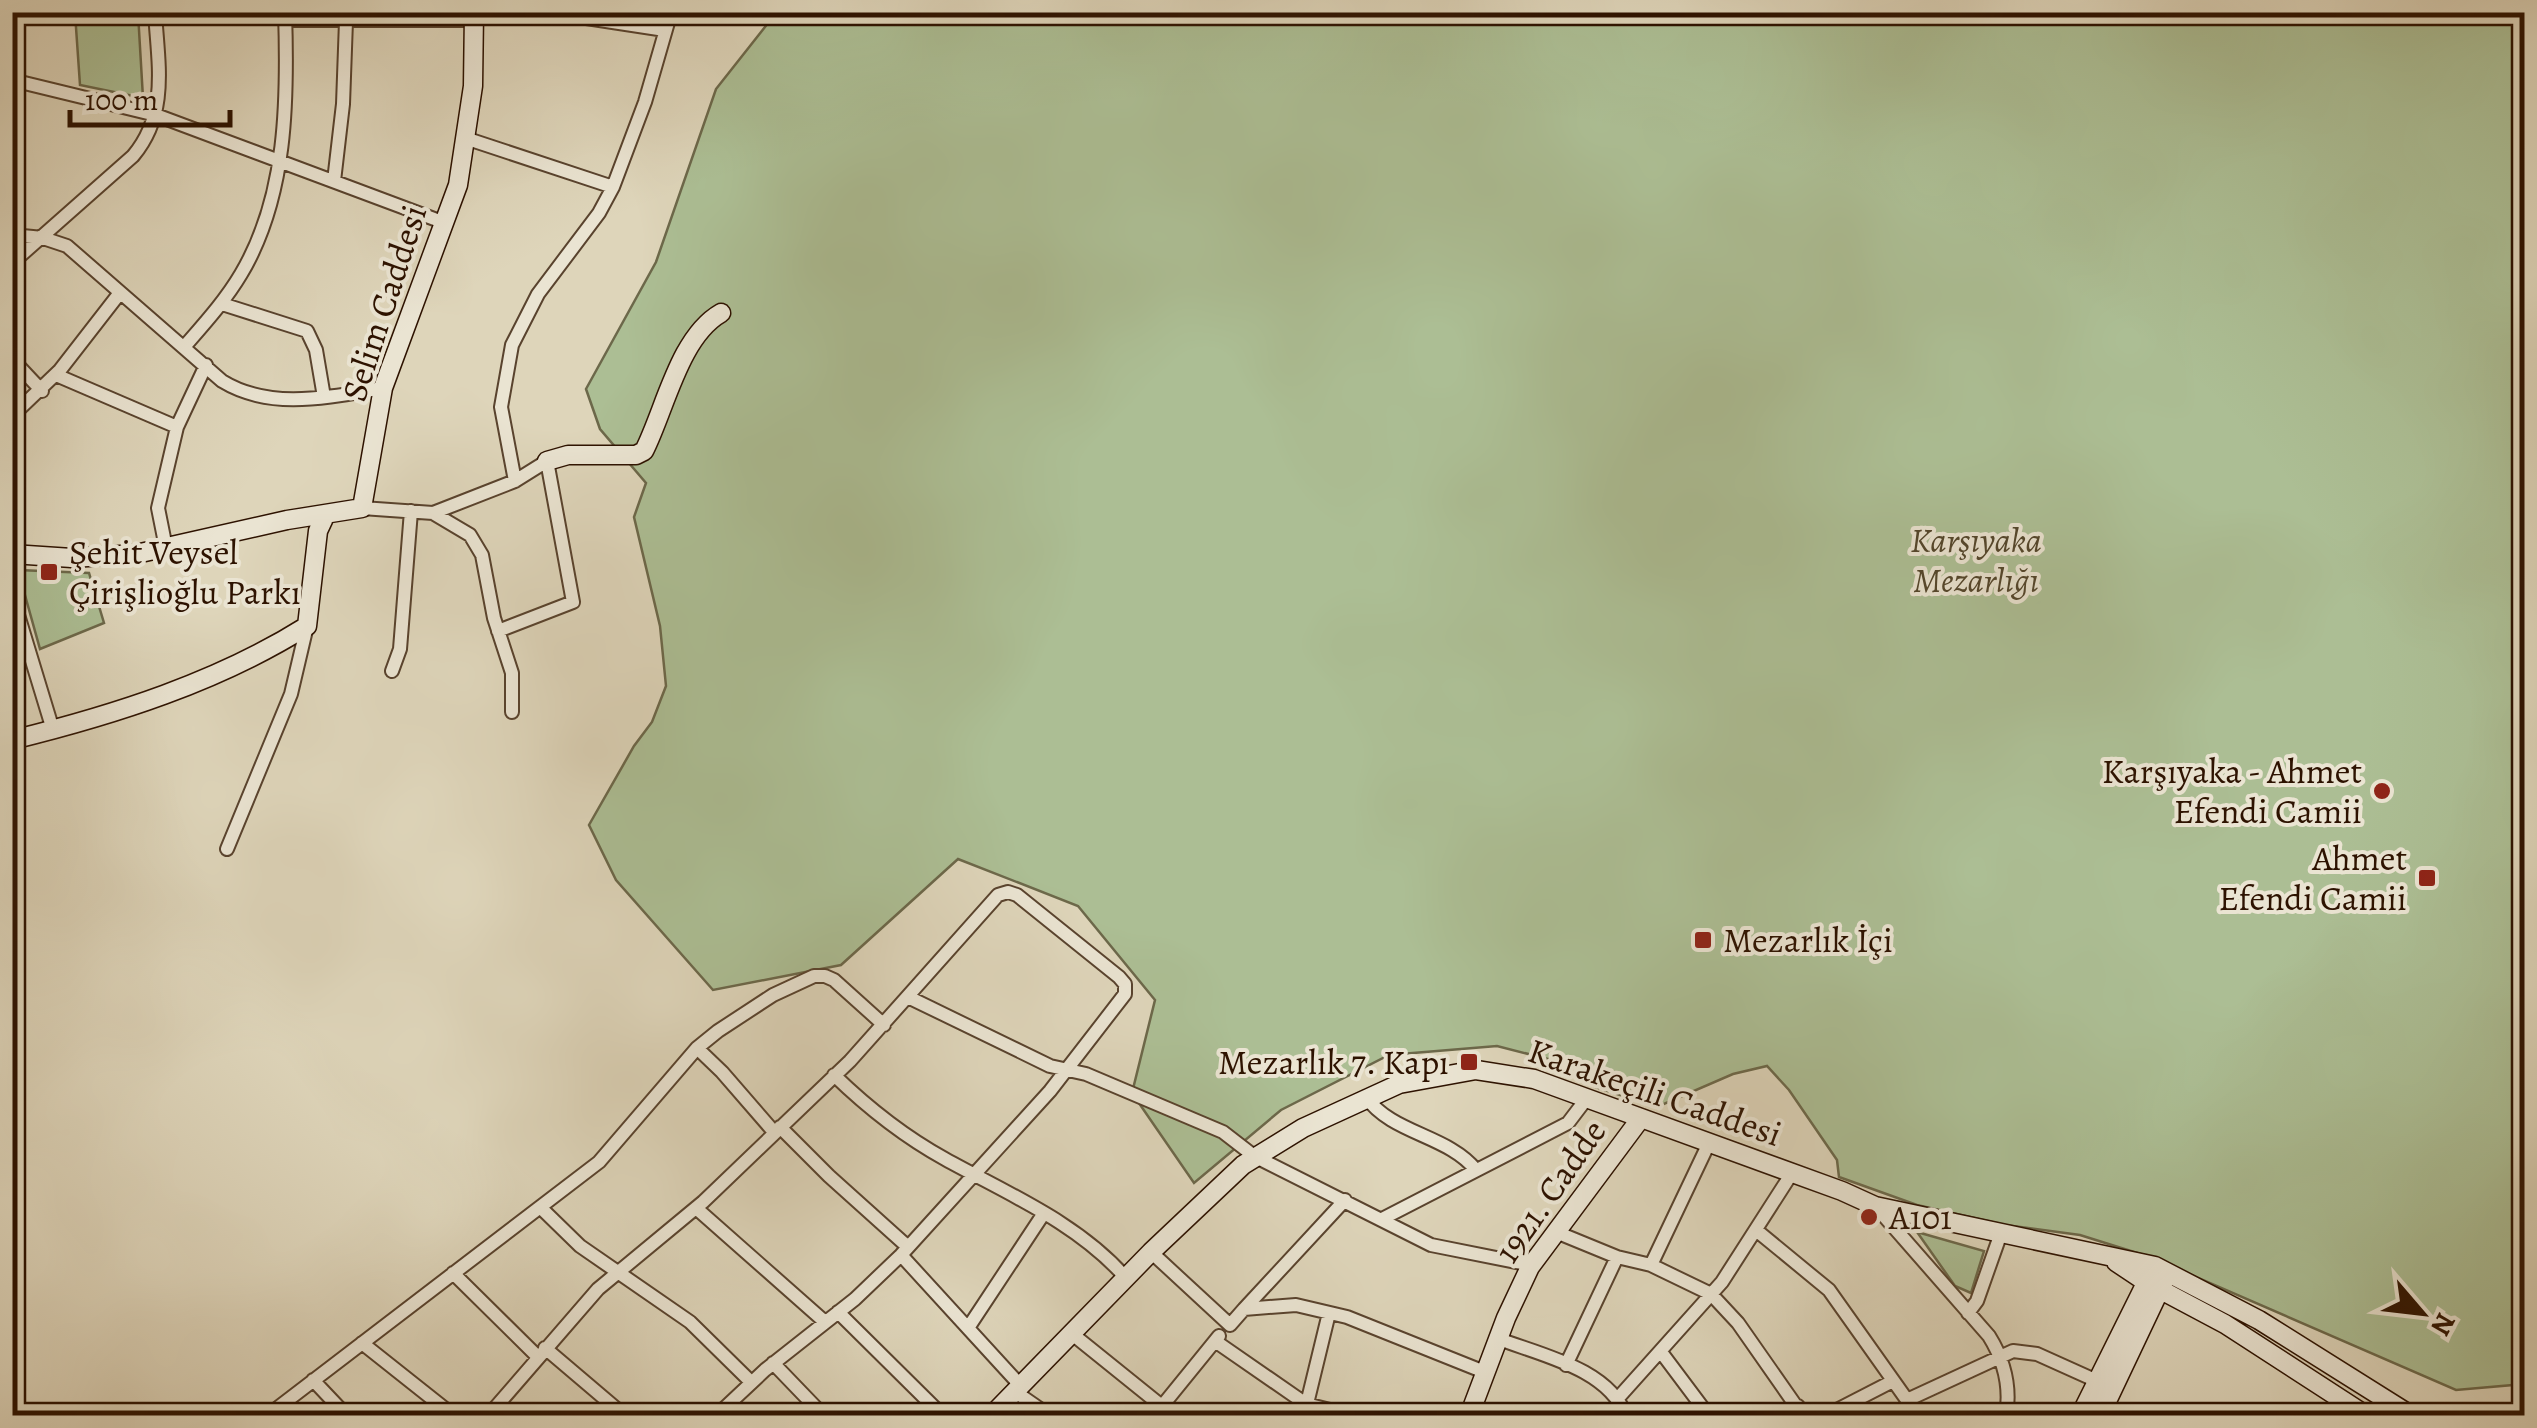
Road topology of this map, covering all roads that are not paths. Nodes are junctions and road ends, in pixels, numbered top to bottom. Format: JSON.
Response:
{"nodes":[{"id":1,"x":155,"y":12,"type":"edge"},
{"id":2,"x":547,"y":12,"type":"edge"},
{"id":3,"x":671,"y":12,"type":"edge"},
{"id":4,"x":285,"y":16,"type":"edge"},
{"id":5,"x":474,"y":16,"type":"edge"},
{"id":6,"x":346,"y":21,"type":"junction"},
{"id":7,"x":665,"y":30,"type":"junction"},
{"id":8,"x":12,"y":80,"type":"edge"},
{"id":9,"x":156,"y":115,"type":"junction"},
{"id":10,"x":465,"y":138,"type":"junction"},
{"id":11,"x":277,"y":160,"type":"junction"},
{"id":12,"x":334,"y":181,"type":"junction"},
{"id":13,"x":613,"y":187,"type":"junction"},
{"id":14,"x":445,"y":223,"type":"junction"},
{"id":15,"x":12,"y":235,"type":"edge"},
{"id":16,"x":44,"y":238,"type":"junction"},
{"id":17,"x":12,"y":263,"type":"edge"},
{"id":18,"x":119,"y":294,"type":"junction"},
{"id":19,"x":222,"y":304,"type":"junction"},
{"id":20,"x":721,"y":313,"type":"dead end"},
{"id":21,"x":184,"y":347,"type":"junction"},
{"id":22,"x":12,"y":359,"type":"edge"},
{"id":23,"x":206,"y":364,"type":"junction"},
{"id":24,"x":56,"y":375,"type":"junction"},
{"id":25,"x":383,"y":388,"type":"junction"},
{"id":26,"x":42,"y":391,"type":"junction"},
{"id":27,"x":324,"y":398,"type":"junction"},
{"id":28,"x":12,"y":416,"type":"edge"},
{"id":29,"x":177,"y":427,"type":"junction"},
{"id":30,"x":547,"y":461,"type":"junction"},
{"id":31,"x":514,"y":482,"type":"junction"},
{"id":32,"x":362,"y":508,"type":"junction"},
{"id":33,"x":412,"y":512,"type":"junction"},
{"id":34,"x":433,"y":513,"type":"junction"},
{"id":35,"x":325,"y":516,"type":"junction"},
{"id":36,"x":166,"y":548,"type":"junction"},
{"id":37,"x":12,"y":554,"type":"edge"},
{"id":38,"x":12,"y":595,"type":"edge"},
{"id":39,"x":17,"y":625,"type":"edge"},
{"id":40,"x":307,"y":626,"type":"junction"},
{"id":41,"x":498,"y":631,"type":"junction"},
{"id":42,"x":392,"y":670,"type":"dead end"},
{"id":43,"x":512,"y":712,"type":"dead end"},
{"id":44,"x":54,"y":730,"type":"junction"},
{"id":45,"x":12,"y":740,"type":"edge"},
{"id":46,"x":227,"y":849,"type":"dead end"},
{"id":47,"x":908,"y":997,"type":"junction"},
{"id":48,"x":884,"y":1025,"type":"junction"},
{"id":49,"x":697,"y":1048,"type":"junction"},
{"id":50,"x":1069,"y":1068,"type":"junction"},
{"id":51,"x":834,"y":1075,"type":"junction"},
{"id":52,"x":1366,"y":1097,"type":"junction"},
{"id":53,"x":1587,"y":1098,"type":"junction"},
{"id":54,"x":1641,"y":1118,"type":"junction"},
{"id":55,"x":777,"y":1130,"type":"junction"},
{"id":56,"x":1709,"y":1143,"type":"junction"},
{"id":57,"x":1254,"y":1156,"type":"junction"},
{"id":58,"x":1476,"y":1170,"type":"junction"},
{"id":59,"x":1792,"y":1173,"type":"junction"},
{"id":60,"x":975,"y":1174,"type":"junction"},
{"id":61,"x":1345,"y":1200,"type":"junction"},
{"id":62,"x":1875,"y":1206,"type":"junction"},
{"id":63,"x":540,"y":1207,"type":"junction"},
{"id":64,"x":696,"y":1208,"type":"junction"},
{"id":65,"x":1044,"y":1213,"type":"junction"},
{"id":66,"x":1382,"y":1218,"type":"junction"},
{"id":67,"x":1756,"y":1230,"type":"junction"},
{"id":68,"x":1556,"y":1232,"type":"junction"},
{"id":69,"x":2000,"y":1233,"type":"junction"},
{"id":70,"x":904,"y":1251,"type":"junction"},
{"id":71,"x":1151,"y":1252,"type":"junction"},
{"id":72,"x":1617,"y":1257,"type":"junction"},
{"id":73,"x":1531,"y":1265,"type":"junction"},
{"id":74,"x":1651,"y":1265,"type":"junction"},
{"id":75,"x":454,"y":1273,"type":"junction"},
{"id":76,"x":618,"y":1273,"type":"junction"},
{"id":77,"x":2157,"y":1277,"type":"junction"},
{"id":78,"x":1126,"y":1278,"type":"junction"},
{"id":79,"x":1711,"y":1294,"type":"junction"},
{"id":80,"x":1244,"y":1309,"type":"junction"},
{"id":81,"x":838,"y":1312,"type":"junction"},
{"id":82,"x":1329,"y":1313,"type":"junction"},
{"id":83,"x":1968,"y":1314,"type":"junction"},
{"id":84,"x":825,"y":1322,"type":"junction"},
{"id":85,"x":1230,"y":1324,"type":"junction"},
{"id":86,"x":968,"y":1328,"type":"junction"},
{"id":87,"x":1071,"y":1333,"type":"junction"},
{"id":88,"x":1498,"y":1339,"type":"junction"},
{"id":89,"x":1215,"y":1341,"type":"junction"},
{"id":90,"x":362,"y":1343,"type":"junction"},
{"id":91,"x":1661,"y":1352,"type":"junction"},
{"id":92,"x":542,"y":1353,"type":"junction"},
{"id":93,"x":2000,"y":1354,"type":"junction"},
{"id":94,"x":773,"y":1363,"type":"junction"},
{"id":95,"x":1566,"y":1365,"type":"junction"},
{"id":96,"x":1486,"y":1372,"type":"junction"},
{"id":97,"x":313,"y":1380,"type":"junction"},
{"id":98,"x":1893,"y":1381,"type":"junction"},
{"id":99,"x":2097,"y":1381,"type":"junction"},
{"id":100,"x":751,"y":1382,"type":"junction"},
{"id":101,"x":1018,"y":1388,"type":"junction"},
{"id":102,"x":1619,"y":1398,"type":"junction"},
{"id":103,"x":1907,"y":1400,"type":"junction"},
{"id":104,"x":1305,"y":1410,"type":"edge"},
{"id":105,"x":1158,"y":1411,"type":"edge"},
{"id":106,"x":1800,"y":1411,"type":"edge"},
{"id":107,"x":1472,"y":1415,"type":"edge"},
{"id":108,"x":267,"y":1416,"type":"edge"},
{"id":109,"x":348,"y":1416,"type":"edge"},
{"id":110,"x":454,"y":1416,"type":"edge"},
{"id":111,"x":488,"y":1416,"type":"edge"},
{"id":112,"x":625,"y":1416,"type":"edge"},
{"id":113,"x":716,"y":1416,"type":"edge"},
{"id":114,"x":824,"y":1416,"type":"edge"},
{"id":115,"x":943,"y":1416,"type":"edge"},
{"id":116,"x":991,"y":1416,"type":"edge"},
{"id":117,"x":1050,"y":1416,"type":"edge"},
{"id":118,"x":1174,"y":1416,"type":"edge"},
{"id":119,"x":1354,"y":1416,"type":"edge"},
{"id":120,"x":1626,"y":1416,"type":"edge"},
{"id":121,"x":1709,"y":1416,"type":"edge"},
{"id":122,"x":1764,"y":1416,"type":"edge"},
{"id":123,"x":1825,"y":1416,"type":"edge"},
{"id":124,"x":1908,"y":1416,"type":"edge"},
{"id":125,"x":2006,"y":1416,"type":"edge"},
{"id":126,"x":2080,"y":1416,"type":"edge"},
{"id":127,"x":2100,"y":1416,"type":"edge"},
{"id":128,"x":2367,"y":1416,"type":"edge"},
{"id":129,"x":2412,"y":1416,"type":"edge"}],
"edges":[{"from":1,"to":9,"type":"street"},
{"from":2,"to":7,"type":"street"},
{"from":3,"to":7,"type":"street"},
{"from":4,"to":6,"type":"street"},
{"from":4,"to":11,"type":"street"},
{"from":5,"to":6,"type":"street"},
{"from":5,"to":10,"type":"main road","name":"Selim Caddesi"},
{"from":6,"to":12,"type":"street"},
{"from":7,"to":13,"type":"street"},
{"from":8,"to":9,"type":"street"},
{"from":9,"to":11,"type":"street"},
{"from":9,"to":16,"type":"street"},
{"from":10,"to":13,"type":"street"},
{"from":10,"to":14,"type":"main road","name":"Selim Caddesi"},
{"from":11,"to":12,"type":"street"},
{"from":11,"to":19,"type":"street"},
{"from":12,"to":14,"type":"street"},
{"from":13,"to":31,"type":"street"},
{"from":14,"to":25,"type":"main road","name":"Selim Caddesi"},
{"from":15,"to":16,"type":"street"},
{"from":16,"to":17,"type":"street"},
{"from":16,"to":18,"type":"street"},
{"from":18,"to":21,"type":"street"},
{"from":18,"to":24,"type":"street"},
{"from":19,"to":21,"type":"street"},
{"from":19,"to":27,"type":"street"},
{"from":20,"to":30,"type":"main road"},
{"from":21,"to":23,"type":"street"},
{"from":22,"to":26,"type":"street"},
{"from":23,"to":27,"type":"street"},
{"from":23,"to":29,"type":"street"},
{"from":24,"to":26,"type":"street"},
{"from":24,"to":29,"type":"street"},
{"from":25,"to":27,"type":"street"},
{"from":25,"to":32,"type":"main road","name":"Selim Caddesi"},
{"from":26,"to":28,"type":"street"},
{"from":29,"to":36,"type":"street"},
{"from":30,"to":31,"type":"street"},
{"from":30,"to":41,"type":"street"},
{"from":31,"to":34,"type":"street"},
{"from":32,"to":33,"type":"street"},
{"from":32,"to":35,"type":"main road"},
{"from":33,"to":34,"type":"street"},
{"from":33,"to":42,"type":"street"},
{"from":34,"to":41,"type":"street"},
{"from":35,"to":36,"type":"main road"},
{"from":35,"to":40,"type":"main road"},
{"from":36,"to":37,"type":"main road"},
{"from":38,"to":39,"type":"street"},
{"from":39,"to":44,"type":"street"},
{"from":40,"to":44,"type":"main road"},
{"from":40,"to":46,"type":"street"},
{"from":41,"to":43,"type":"street"},
{"from":44,"to":45,"type":"main road"},
{"from":47,"to":48,"type":"street"},
{"from":47,"to":50,"type":"street"},
{"from":47,"to":50,"type":"street"},
{"from":48,"to":49,"type":"street"},
{"from":48,"to":51,"type":"street"},
{"from":49,"to":55,"type":"street"},
{"from":49,"to":63,"type":"street"},
{"from":50,"to":57,"type":"street"},
{"from":50,"to":60,"type":"street"},
{"from":51,"to":55,"type":"street"},
{"from":51,"to":60,"type":"street"},
{"from":52,"to":53,"type":"main road","name":"Karakeçili Caddesi"},
{"from":52,"to":57,"type":"main road","name":"Karakeçili Caddesi"},
{"from":52,"to":58,"type":"street"},
{"from":53,"to":54,"type":"main road","name":"Karakeçili Caddesi"},
{"from":53,"to":58,"type":"street"},
{"from":54,"to":56,"type":"main road","name":"Karakeçili Caddesi"},
{"from":54,"to":68,"type":"main road","name":"1921. Cadde"},
{"from":55,"to":64,"type":"street"},
{"from":55,"to":70,"type":"street"},
{"from":56,"to":59,"type":"main road","name":"Karakeçili Caddesi"},
{"from":56,"to":74,"type":"street"},
{"from":57,"to":61,"type":"street"},
{"from":57,"to":71,"type":"main road","name":"Karakeçili Caddesi"},
{"from":58,"to":66,"type":"street"},
{"from":59,"to":62,"type":"main road","name":"Karakeçili Caddesi"},
{"from":59,"to":67,"type":"street"},
{"from":60,"to":65,"type":"street"},
{"from":60,"to":70,"type":"street"},
{"from":61,"to":66,"type":"street"},
{"from":61,"to":80,"type":"street"},
{"from":62,"to":69,"type":"main road","name":"Karakeçili Caddesi"},
{"from":62,"to":83,"type":"street"},
{"from":63,"to":75,"type":"street"},
{"from":63,"to":76,"type":"street"},
{"from":64,"to":76,"type":"street"},
{"from":64,"to":84,"type":"street"},
{"from":65,"to":78,"type":"street"},
{"from":65,"to":86,"type":"street"},
{"from":66,"to":73,"type":"street"},
{"from":67,"to":79,"type":"street"},
{"from":67,"to":98,"type":"street"},
{"from":68,"to":72,"type":"street"},
{"from":68,"to":73,"type":"main road","name":"1921. Cadde"},
{"from":69,"to":77,"type":"main road","name":"Karakeçili Caddesi"},
{"from":69,"to":83,"type":"street"},
{"from":70,"to":81,"type":"street"},
{"from":70,"to":86,"type":"street"},
{"from":71,"to":78,"type":"main road","name":"Karakeçili Caddesi"},
{"from":71,"to":85,"type":"street"},
{"from":72,"to":74,"type":"street"},
{"from":72,"to":95,"type":"street"},
{"from":73,"to":88,"type":"main road","name":"1921. Cadde"},
{"from":74,"to":79,"type":"street"},
{"from":75,"to":90,"type":"street"},
{"from":75,"to":92,"type":"street"},
{"from":76,"to":92,"type":"street"},
{"from":76,"to":100,"type":"street"},
{"from":77,"to":99,"type":"main road"},
{"from":77,"to":127,"type":"main road"},
{"from":77,"to":128,"type":"main road","name":"Karakeçili Caddesi"},
{"from":77,"to":129,"type":"main road","name":"Karakeçili Caddesi"},
{"from":78,"to":87,"type":"main road","name":"Karakeçili Caddesi"},
{"from":79,"to":91,"type":"street"},
{"from":79,"to":106,"type":"street"},
{"from":80,"to":82,"type":"street"},
{"from":80,"to":85,"type":"street"},
{"from":81,"to":84,"type":"street"},
{"from":81,"to":115,"type":"street"},
{"from":82,"to":96,"type":"street"},
{"from":82,"to":104,"type":"street"},
{"from":83,"to":93,"type":"street"},
{"from":84,"to":94,"type":"street"},
{"from":85,"to":89,"type":"street"},
{"from":86,"to":101,"type":"street"},
{"from":87,"to":101,"type":"main road","name":"Karakeçili Caddesi"},
{"from":87,"to":105,"type":"street"},
{"from":88,"to":95,"type":"street"},
{"from":88,"to":96,"type":"main road","name":"1921. Cadde"},
{"from":89,"to":104,"type":"street"},
{"from":89,"to":105,"type":"street"},
{"from":90,"to":97,"type":"street"},
{"from":90,"to":110,"type":"street"},
{"from":91,"to":102,"type":"street"},
{"from":91,"to":121,"type":"street"},
{"from":92,"to":111,"type":"street"},
{"from":92,"to":112,"type":"street"},
{"from":93,"to":99,"type":"street"},
{"from":93,"to":103,"type":"street"},
{"from":93,"to":125,"type":"street"},
{"from":94,"to":100,"type":"street"},
{"from":94,"to":114,"type":"street"},
{"from":95,"to":102,"type":"street"},
{"from":96,"to":107,"type":"main road","name":"1921. Cadde"},
{"from":97,"to":108,"type":"street"},
{"from":97,"to":109,"type":"street"},
{"from":98,"to":103,"type":"street"},
{"from":98,"to":123,"type":"street"},
{"from":99,"to":126,"type":"main road"},
{"from":100,"to":113,"type":"street"},
{"from":101,"to":116,"type":"main road","name":"Karakeçili Caddesi"},
{"from":101,"to":117,"type":"street"},
{"from":102,"to":120,"type":"street"},
{"from":103,"to":124,"type":"street"},
{"from":104,"to":119,"type":"street"},
{"from":105,"to":118,"type":"street"},
{"from":106,"to":122,"type":"street"}]}
